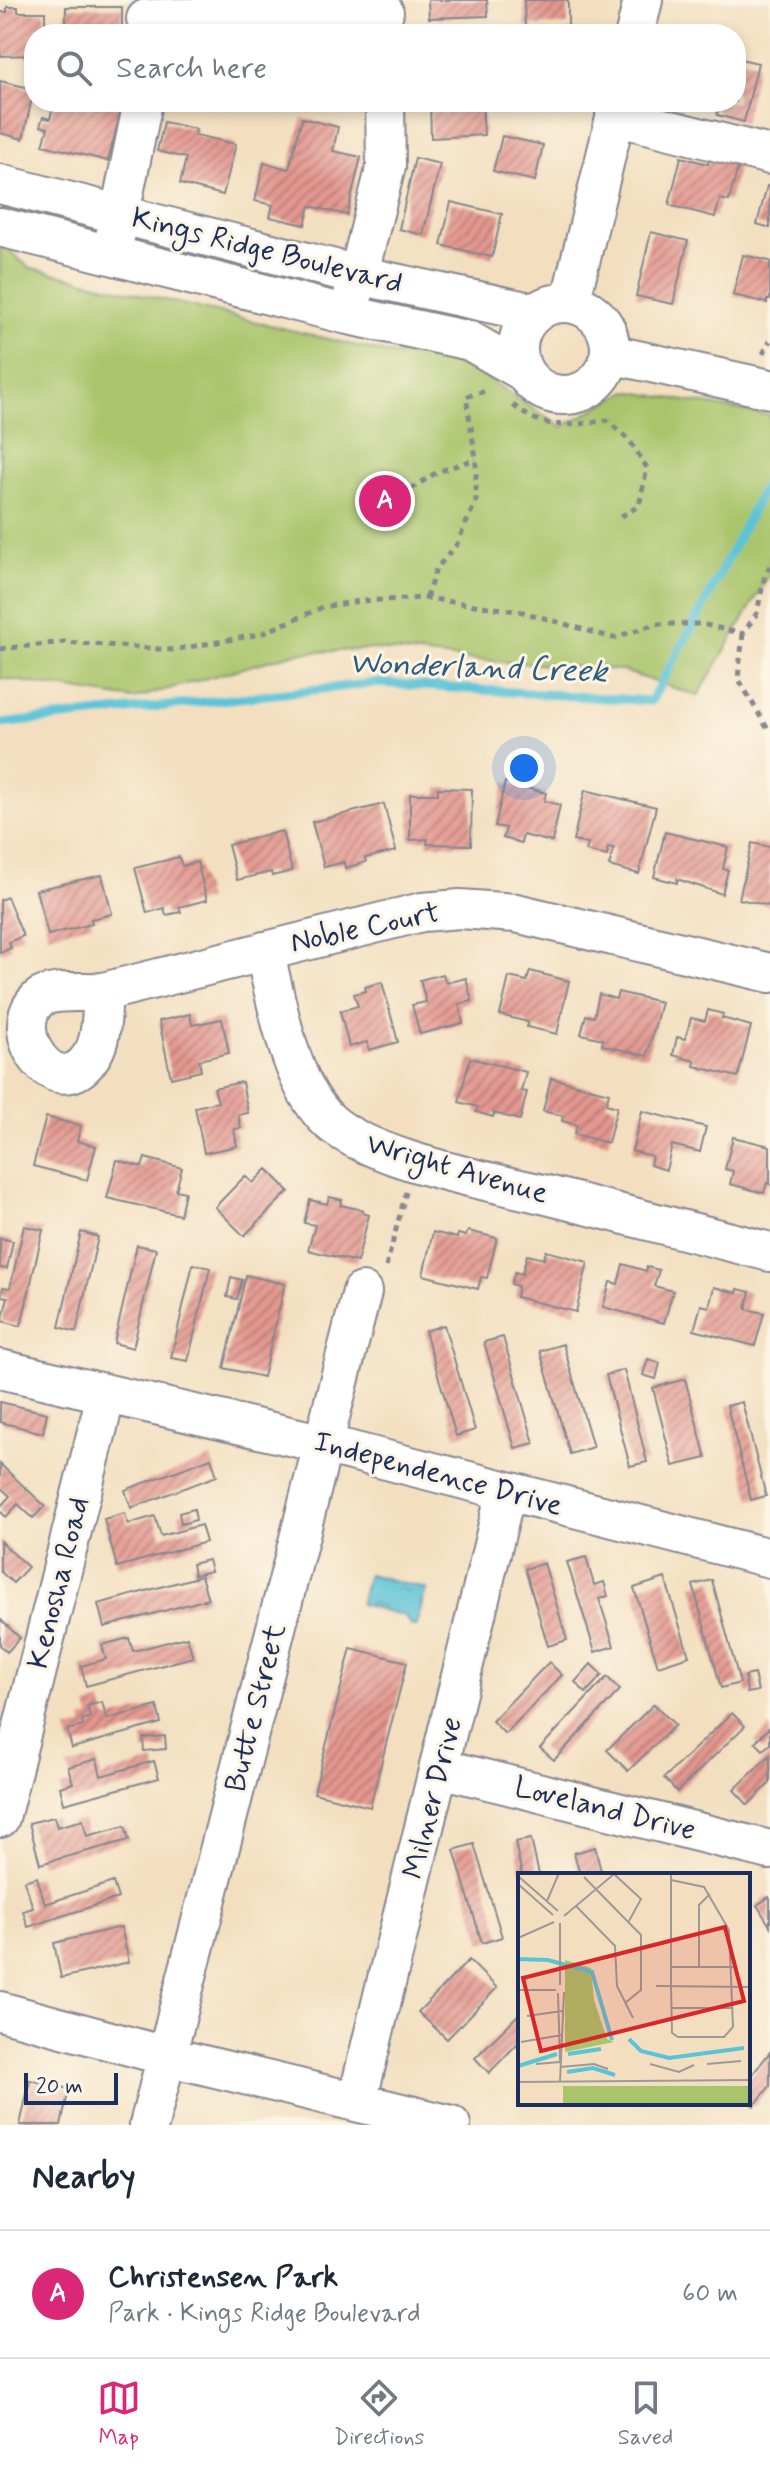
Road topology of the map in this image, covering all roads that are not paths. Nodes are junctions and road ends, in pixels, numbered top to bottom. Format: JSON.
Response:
{"nodes":[{"id":1,"x":643,"y":0,"type":"edge"},
{"id":2,"x":384,"y":15,"type":"edge"},
{"id":3,"x":146,"y":18,"type":"edge"},
{"id":4,"x":637,"y":24,"type":"edge"},
{"id":5,"x":141,"y":112,"type":"edge"},
{"id":6,"x":385,"y":112,"type":"edge"},
{"id":7,"x":616,"y":112,"type":"edge"},
{"id":8,"x":627,"y":112,"type":"edge"},
{"id":9,"x":770,"y":155,"type":"edge"},
{"id":10,"x":0,"y":184,"type":"edge"},
{"id":11,"x":121,"y":215,"type":"junction"},
{"id":12,"x":0,"y":227,"type":"edge"},
{"id":13,"x":111,"y":256,"type":"junction"},
{"id":14,"x":358,"y":275,"type":"junction"},
{"id":15,"x":552,"y":308,"type":"junction"},
{"id":16,"x":348,"y":315,"type":"junction"},
{"id":17,"x":610,"y":354,"type":"junction"},
{"id":18,"x":508,"y":374,"type":"junction"},
{"id":19,"x":770,"y":389,"type":"edge"},
{"id":20,"x":264,"y":951,"type":"junction"},
{"id":21,"x":770,"y":973,"type":"edge"},
{"id":22,"x":103,"y":992,"type":"dead end"},
{"id":23,"x":770,"y":1252,"type":"edge"},
{"id":24,"x":362,"y":1292,"type":"road end"},
{"id":25,"x":0,"y":1369,"type":"edge"},
{"id":26,"x":106,"y":1395,"type":"junction"},
{"id":27,"x":324,"y":1444,"type":"junction"},
{"id":28,"x":506,"y":1492,"type":"junction"},
{"id":29,"x":770,"y":1558,"type":"edge"},
{"id":30,"x":440,"y":1768,"type":"junction"},
{"id":31,"x":0,"y":1818,"type":"edge"},
{"id":32,"x":770,"y":1850,"type":"edge"},
{"id":33,"x":0,"y":2011,"type":"edge"},
{"id":34,"x":166,"y":2056,"type":"junction"},
{"id":35,"x":357,"y":2102,"type":"junction"},
{"id":36,"x":149,"y":2125,"type":"edge"},
{"id":37,"x":451,"y":2125,"type":"edge"}],
"edges":[{"from":1,"to":4,"type":"street"},
{"from":2,"to":3,"type":"street"},
{"from":5,"to":11,"type":"street"},
{"from":6,"to":14,"type":"street"},
{"from":7,"to":15,"type":"street"},
{"from":8,"to":9,"type":"street"},
{"from":10,"to":11,"type":"street","name":"Kings Ridge Boulevard"},
{"from":11,"to":13,"type":"street"},
{"from":11,"to":14,"type":"street","name":"Kings Ridge Boulevard"},
{"from":12,"to":13,"type":"street","name":"Kings Ridge Boulevard"},
{"from":13,"to":16,"type":"street","name":"Kings Ridge Boulevard"},
{"from":14,"to":15,"type":"street","name":"Kings Ridge Boulevard"},
{"from":14,"to":16,"type":"street"},
{"from":15,"to":17,"type":"street"},
{"from":15,"to":18,"type":"street"},
{"from":16,"to":18,"type":"street","name":"Kings Ridge Boulevard"},
{"from":17,"to":18,"type":"street"},
{"from":17,"to":19,"type":"street"},
{"from":20,"to":21,"type":"street","name":"Noble Court"},
{"from":20,"to":22,"type":"street","name":"Noble Court"},
{"from":20,"to":23,"type":"street","name":"Wright Avenue"},
{"from":24,"to":27,"type":"street","name":"Butte Street"},
{"from":25,"to":26,"type":"street","name":"Independence Drive"},
{"from":26,"to":27,"type":"street","name":"Independence Drive"},
{"from":26,"to":31,"type":"street","name":"Kenosha Road"},
{"from":27,"to":28,"type":"street","name":"Independence Drive"},
{"from":27,"to":34,"type":"street","name":"Butte Street"},
{"from":28,"to":29,"type":"street","name":"Independence Drive"},
{"from":28,"to":30,"type":"street","name":"Milner Drive"},
{"from":30,"to":32,"type":"street","name":"Loveland Drive"},
{"from":30,"to":35,"type":"street","name":"Milner Drive"},
{"from":33,"to":34,"type":"street"},
{"from":34,"to":35,"type":"street"},
{"from":34,"to":36,"type":"street","name":"Butte Street"},
{"from":35,"to":37,"type":"street"}]}
